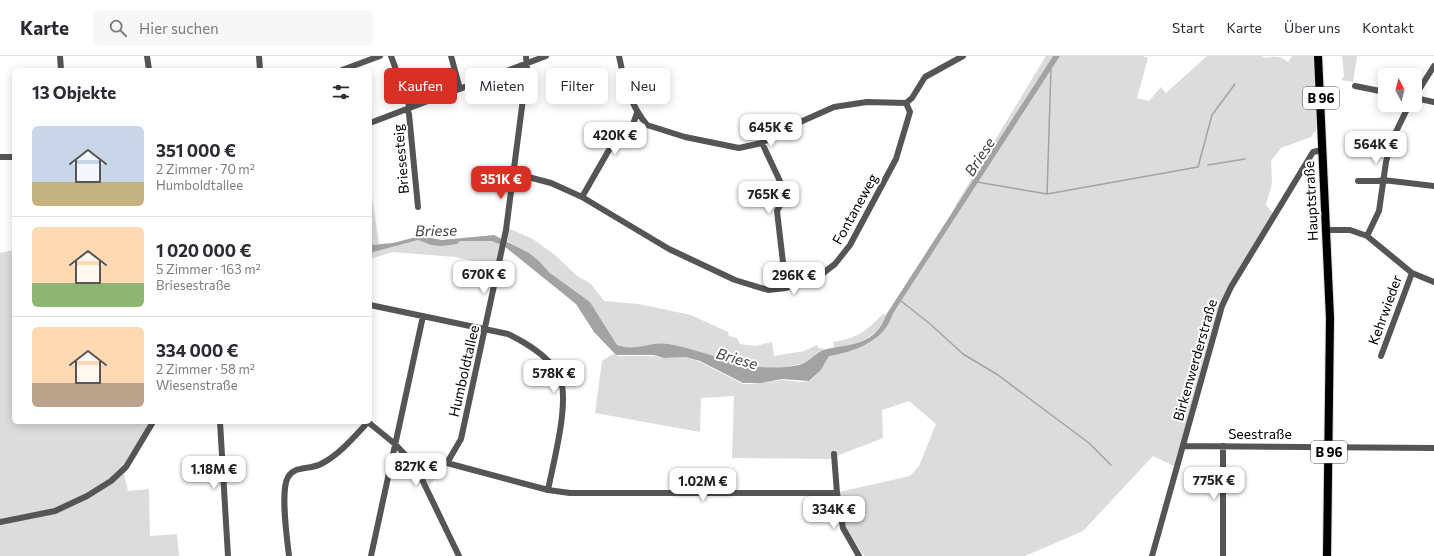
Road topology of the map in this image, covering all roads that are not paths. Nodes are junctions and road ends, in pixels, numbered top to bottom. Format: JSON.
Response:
{"nodes":[{"id":1,"x":60,"y":56,"type":"edge"},
{"id":2,"x":147,"y":56,"type":"edge"},
{"id":3,"x":259,"y":56,"type":"edge"},
{"id":4,"x":380,"y":56,"type":"edge"},
{"id":5,"x":391,"y":56,"type":"edge"},
{"id":6,"x":451,"y":56,"type":"edge"},
{"id":7,"x":526,"y":56,"type":"edge"},
{"id":8,"x":546,"y":56,"type":"edge"},
{"id":9,"x":619,"y":56,"type":"edge"},
{"id":10,"x":962,"y":56,"type":"edge"},
{"id":11,"x":1318,"y":56,"type":"edge"},
{"id":12,"x":527,"y":63,"type":"junction"},
{"id":13,"x":1434,"y":66,"type":"edge"},
{"id":14,"x":61,"y":68,"type":"edge"},
{"id":15,"x":149,"y":68,"type":"edge"},
{"id":16,"x":260,"y":68,"type":"edge"},
{"id":17,"x":347,"y":68,"type":"edge"},
{"id":18,"x":1355,"y":86,"type":"dead end"},
{"id":19,"x":1422,"y":86,"type":"edge"},
{"id":20,"x":460,"y":89,"type":"junction"},
{"id":21,"x":1378,"y":91,"type":"edge"},
{"id":22,"x":1422,"y":99,"type":"edge"},
{"id":23,"x":1434,"y":102,"type":"edge"},
{"id":24,"x":906,"y":103,"type":"junction"},
{"id":25,"x":409,"y":108,"type":"junction"},
{"id":26,"x":1406,"y":112,"type":"edge"},
{"id":27,"x":637,"y":113,"type":"junction"},
{"id":28,"x":372,"y":122,"type":"edge"},
{"id":29,"x":647,"y":124,"type":"junction"},
{"id":30,"x":632,"y":127,"type":"junction"},
{"id":31,"x":762,"y":143,"type":"junction"},
{"id":32,"x":1322,"y":150,"type":"junction"},
{"id":33,"x":0,"y":157,"type":"edge"},
{"id":34,"x":12,"y":157,"type":"edge"},
{"id":35,"x":513,"y":173,"type":"junction"},
{"id":36,"x":1383,"y":180,"type":"junction"},
{"id":37,"x":1358,"y":181,"type":"dead end"},
{"id":38,"x":1434,"y":186,"type":"edge"},
{"id":39,"x":582,"y":197,"type":"junction"},
{"id":40,"x":418,"y":207,"type":"dead end"},
{"id":41,"x":1326,"y":230,"type":"junction"},
{"id":42,"x":1367,"y":236,"type":"junction"},
{"id":43,"x":1412,"y":273,"type":"junction"},
{"id":44,"x":1434,"y":282,"type":"edge"},
{"id":45,"x":786,"y":288,"type":"junction"},
{"id":46,"x":372,"y":305,"type":"edge"},
{"id":47,"x":423,"y":316,"type":"junction"},
{"id":48,"x":486,"y":328,"type":"junction"},
{"id":49,"x":1381,"y":356,"type":"dead end"},
{"id":50,"x":152,"y":424,"type":"edge"},
{"id":51,"x":220,"y":424,"type":"edge"},
{"id":52,"x":366,"y":424,"type":"edge"},
{"id":53,"x":370,"y":424,"type":"edge"},
{"id":54,"x":395,"y":444,"type":"junction"},
{"id":55,"x":1182,"y":446,"type":"junction"},
{"id":56,"x":1223,"y":446,"type":"junction"},
{"id":57,"x":1329,"y":446,"type":"junction"},
{"id":58,"x":1434,"y":448,"type":"edge"},
{"id":59,"x":834,"y":454,"type":"dead end"},
{"id":60,"x":447,"y":463,"type":"junction"},
{"id":61,"x":415,"y":465,"type":"junction"},
{"id":62,"x":548,"y":490,"type":"junction"},
{"id":63,"x":837,"y":493,"type":"junction"},
{"id":64,"x":0,"y":522,"type":"edge"},
{"id":65,"x":228,"y":556,"type":"edge"},
{"id":66,"x":289,"y":556,"type":"edge"},
{"id":67,"x":371,"y":556,"type":"edge"},
{"id":68,"x":459,"y":556,"type":"edge"},
{"id":69,"x":859,"y":556,"type":"edge"},
{"id":70,"x":1152,"y":556,"type":"edge"},
{"id":71,"x":1223,"y":556,"type":"edge"},
{"id":72,"x":1327,"y":556,"type":"edge"}],
"edges":[{"from":1,"to":14,"type":"street"},
{"from":2,"to":15,"type":"street"},
{"from":3,"to":16,"type":"street"},
{"from":4,"to":17,"type":"street"},
{"from":5,"to":25,"type":"street","name":"Briesesteig"},
{"from":6,"to":20,"type":"street"},
{"from":7,"to":12,"type":"street"},
{"from":8,"to":12,"type":"street"},
{"from":9,"to":27,"type":"street"},
{"from":10,"to":24,"type":"street"},
{"from":11,"to":32,"type":"main road","name":"Hauptstraße","number":"B 96"},
{"from":12,"to":20,"type":"street"},
{"from":12,"to":35,"type":"street"},
{"from":13,"to":19,"type":"street"},
{"from":18,"to":21,"type":"street"},
{"from":20,"to":25,"type":"street"},
{"from":22,"to":23,"type":"street"},
{"from":24,"to":31,"type":"street"},
{"from":24,"to":45,"type":"street","name":"Fontaneweg"},
{"from":25,"to":28,"type":"street"},
{"from":25,"to":40,"type":"street","name":"Briesesteig"},
{"from":26,"to":36,"type":"street"},
{"from":27,"to":29,"type":"street"},
{"from":27,"to":30,"type":"street"},
{"from":29,"to":30,"type":"street"},
{"from":29,"to":31,"type":"street"},
{"from":30,"to":39,"type":"street"},
{"from":31,"to":45,"type":"street"},
{"from":32,"to":41,"type":"main road","name":"Hauptstraße","number":"B 96"},
{"from":32,"to":55,"type":"street","name":"Birkenwerderstraße"},
{"from":33,"to":34,"type":"street"},
{"from":35,"to":39,"type":"street","name":"Fontaneweg"},
{"from":35,"to":48,"type":"street","name":"Humboldtallee"},
{"from":36,"to":37,"type":"street"},
{"from":36,"to":38,"type":"street"},
{"from":36,"to":42,"type":"street"},
{"from":39,"to":45,"type":"street","name":"Fontaneweg"},
{"from":41,"to":42,"type":"street"},
{"from":41,"to":57,"type":"main road","name":"Hauptstraße","number":"B 96"},
{"from":42,"to":43,"type":"street"},
{"from":43,"to":44,"type":"street"},
{"from":43,"to":49,"type":"street","name":"Kehrwieder"},
{"from":46,"to":47,"type":"street"},
{"from":47,"to":48,"type":"street"},
{"from":47,"to":54,"type":"street"},
{"from":48,"to":60,"type":"street","name":"Humboldtallee"},
{"from":48,"to":62,"type":"street"},
{"from":50,"to":64,"type":"street"},
{"from":51,"to":65,"type":"street"},
{"from":52,"to":66,"type":"street"},
{"from":53,"to":54,"type":"street"},
{"from":54,"to":61,"type":"street"},
{"from":54,"to":67,"type":"street"},
{"from":55,"to":56,"type":"street","name":"Seestraße"},
{"from":55,"to":70,"type":"street","name":"Birkenwerderstraße"},
{"from":56,"to":57,"type":"street","name":"Seestraße"},
{"from":56,"to":71,"type":"street"},
{"from":57,"to":58,"type":"street","name":"Seestraße"},
{"from":57,"to":72,"type":"main road","number":"B 96"},
{"from":59,"to":63,"type":"street"},
{"from":60,"to":61,"type":"street"},
{"from":60,"to":62,"type":"street"},
{"from":61,"to":68,"type":"street"},
{"from":62,"to":63,"type":"street"},
{"from":63,"to":69,"type":"street"}]}
